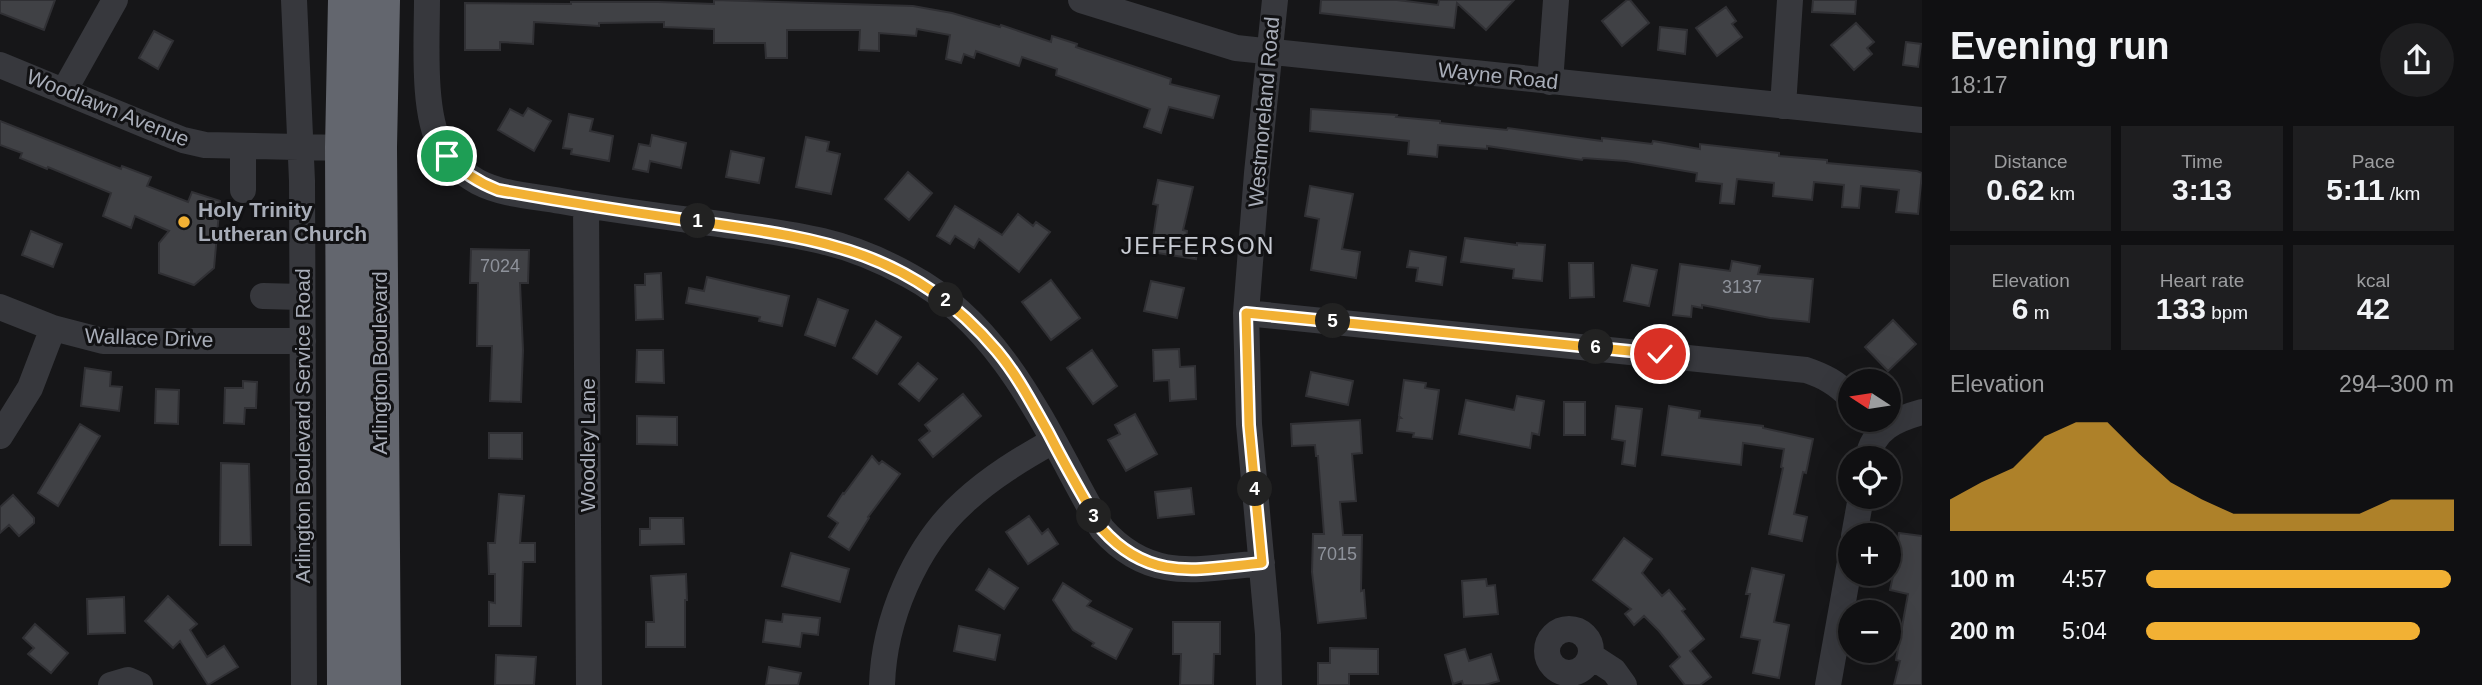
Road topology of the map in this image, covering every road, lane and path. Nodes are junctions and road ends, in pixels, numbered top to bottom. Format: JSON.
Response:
{"nodes":[{"id":1,"x":115,"y":0,"type":"edge"},
{"id":2,"x":294,"y":0,"type":"edge"},
{"id":3,"x":347,"y":0,"type":"edge"},
{"id":4,"x":381,"y":0,"type":"edge"},
{"id":5,"x":427,"y":0,"type":"edge"},
{"id":6,"x":1081,"y":0,"type":"edge"},
{"id":7,"x":1275,"y":0,"type":"edge"},
{"id":8,"x":1556,"y":0,"type":"edge"},
{"id":9,"x":1790,"y":0,"type":"edge"},
{"id":10,"x":1270,"y":53,"type":"junction"},
{"id":11,"x":0,"y":65,"type":"edge"},
{"id":12,"x":1550,"y":82,"type":"junction"},
{"id":13,"x":64,"y":91,"type":"junction"},
{"id":14,"x":1783,"y":106,"type":"junction"},
{"id":15,"x":1922,"y":120,"type":"edge"},
{"id":16,"x":300,"y":146,"type":"junction"},
{"id":17,"x":243,"y":147,"type":"junction"},
{"id":18,"x":344,"y":148,"type":"junction"},
{"id":19,"x":243,"y":190,"type":"dead end"},
{"id":20,"x":379,"y":204,"type":"junction"},
{"id":21,"x":586,"y":205,"type":"junction"},
{"id":22,"x":263,"y":296,"type":"dead end"},
{"id":23,"x":302,"y":297,"type":"junction"},
{"id":24,"x":0,"y":307,"type":"edge"},
{"id":25,"x":1246,"y":313,"type":"junction"},
{"id":26,"x":53,"y":328,"type":"junction"},
{"id":27,"x":303,"y":341,"type":"junction"},
{"id":28,"x":1838,"y":386,"type":"edge"},
{"id":29,"x":1922,"y":412,"type":"edge"},
{"id":30,"x":1901,"y":418,"type":"edge"},
{"id":31,"x":0,"y":436,"type":"edge"},
{"id":32,"x":1053,"y":441,"type":"junction"},
{"id":33,"x":1262,"y":563,"type":"junction"},
{"id":34,"x":1846,"y":586,"type":"edge"},
{"id":35,"x":1591,"y":656,"type":"dead end"},
{"id":36,"x":111,"y":685,"type":"edge"},
{"id":37,"x":140,"y":685,"type":"edge"},
{"id":38,"x":304,"y":685,"type":"edge"},
{"id":39,"x":346,"y":685,"type":"edge"},
{"id":40,"x":382,"y":685,"type":"edge"},
{"id":41,"x":589,"y":685,"type":"edge"},
{"id":42,"x":882,"y":685,"type":"edge"},
{"id":43,"x":1269,"y":685,"type":"edge"},
{"id":44,"x":1625,"y":685,"type":"edge"},
{"id":45,"x":1828,"y":685,"type":"edge"}],
"edges":[{"from":1,"to":13,"type":"street"},
{"from":2,"to":16,"type":"street","name":"Arlington Boulevard Service Road"},
{"from":3,"to":18,"type":"highway","name":"Arlington Boulevard"},
{"from":4,"to":20,"type":"highway","name":"Arlington Boulevard"},
{"from":5,"to":21,"type":"street"},
{"from":6,"to":10,"type":"street","name":"Wayne Road"},
{"from":7,"to":10,"type":"street","name":"Westmoreland Road"},
{"from":8,"to":12,"type":"street"},
{"from":9,"to":14,"type":"street"},
{"from":10,"to":12,"type":"street","name":"Wayne Road"},
{"from":10,"to":25,"type":"street","name":"Westmoreland Road"},
{"from":11,"to":13,"type":"street","name":"Woodlawn Avenue"},
{"from":12,"to":14,"type":"street","name":"Wayne Road"},
{"from":13,"to":17,"type":"street","name":"Woodlawn Avenue"},
{"from":14,"to":15,"type":"street","name":"Wayne Road"},
{"from":16,"to":17,"type":"street","name":"Woodlawn Avenue"},
{"from":16,"to":18,"type":"street","name":"Woodlawn Avenue"},
{"from":16,"to":23,"type":"street","name":"Arlington Boulevard Service Road"},
{"from":17,"to":19,"type":"street"},
{"from":18,"to":20,"type":"highway"},
{"from":18,"to":39,"type":"highway","name":"Arlington Boulevard"},
{"from":20,"to":40,"type":"highway","name":"Arlington Boulevard"},
{"from":21,"to":32,"type":"street"},
{"from":21,"to":41,"type":"street","name":"Woodley Lane"},
{"from":22,"to":23,"type":"street"},
{"from":23,"to":27,"type":"street","name":"Arlington Boulevard Service Road"},
{"from":24,"to":26,"type":"street","name":"Wallace Drive"},
{"from":25,"to":28,"type":"street"},
{"from":25,"to":33,"type":"street","name":"Westmoreland Road"},
{"from":26,"to":27,"type":"street","name":"Wallace Drive"},
{"from":26,"to":31,"type":"street"},
{"from":27,"to":38,"type":"street","name":"Arlington Boulevard Service Road"},
{"from":29,"to":30,"type":"street"},
{"from":32,"to":33,"type":"street"},
{"from":32,"to":42,"type":"street"},
{"from":33,"to":43,"type":"street","name":"Westmoreland Road"},
{"from":34,"to":45,"type":"street"},
{"from":35,"to":44,"type":"street"},
{"from":36,"to":37,"type":"street"}]}
